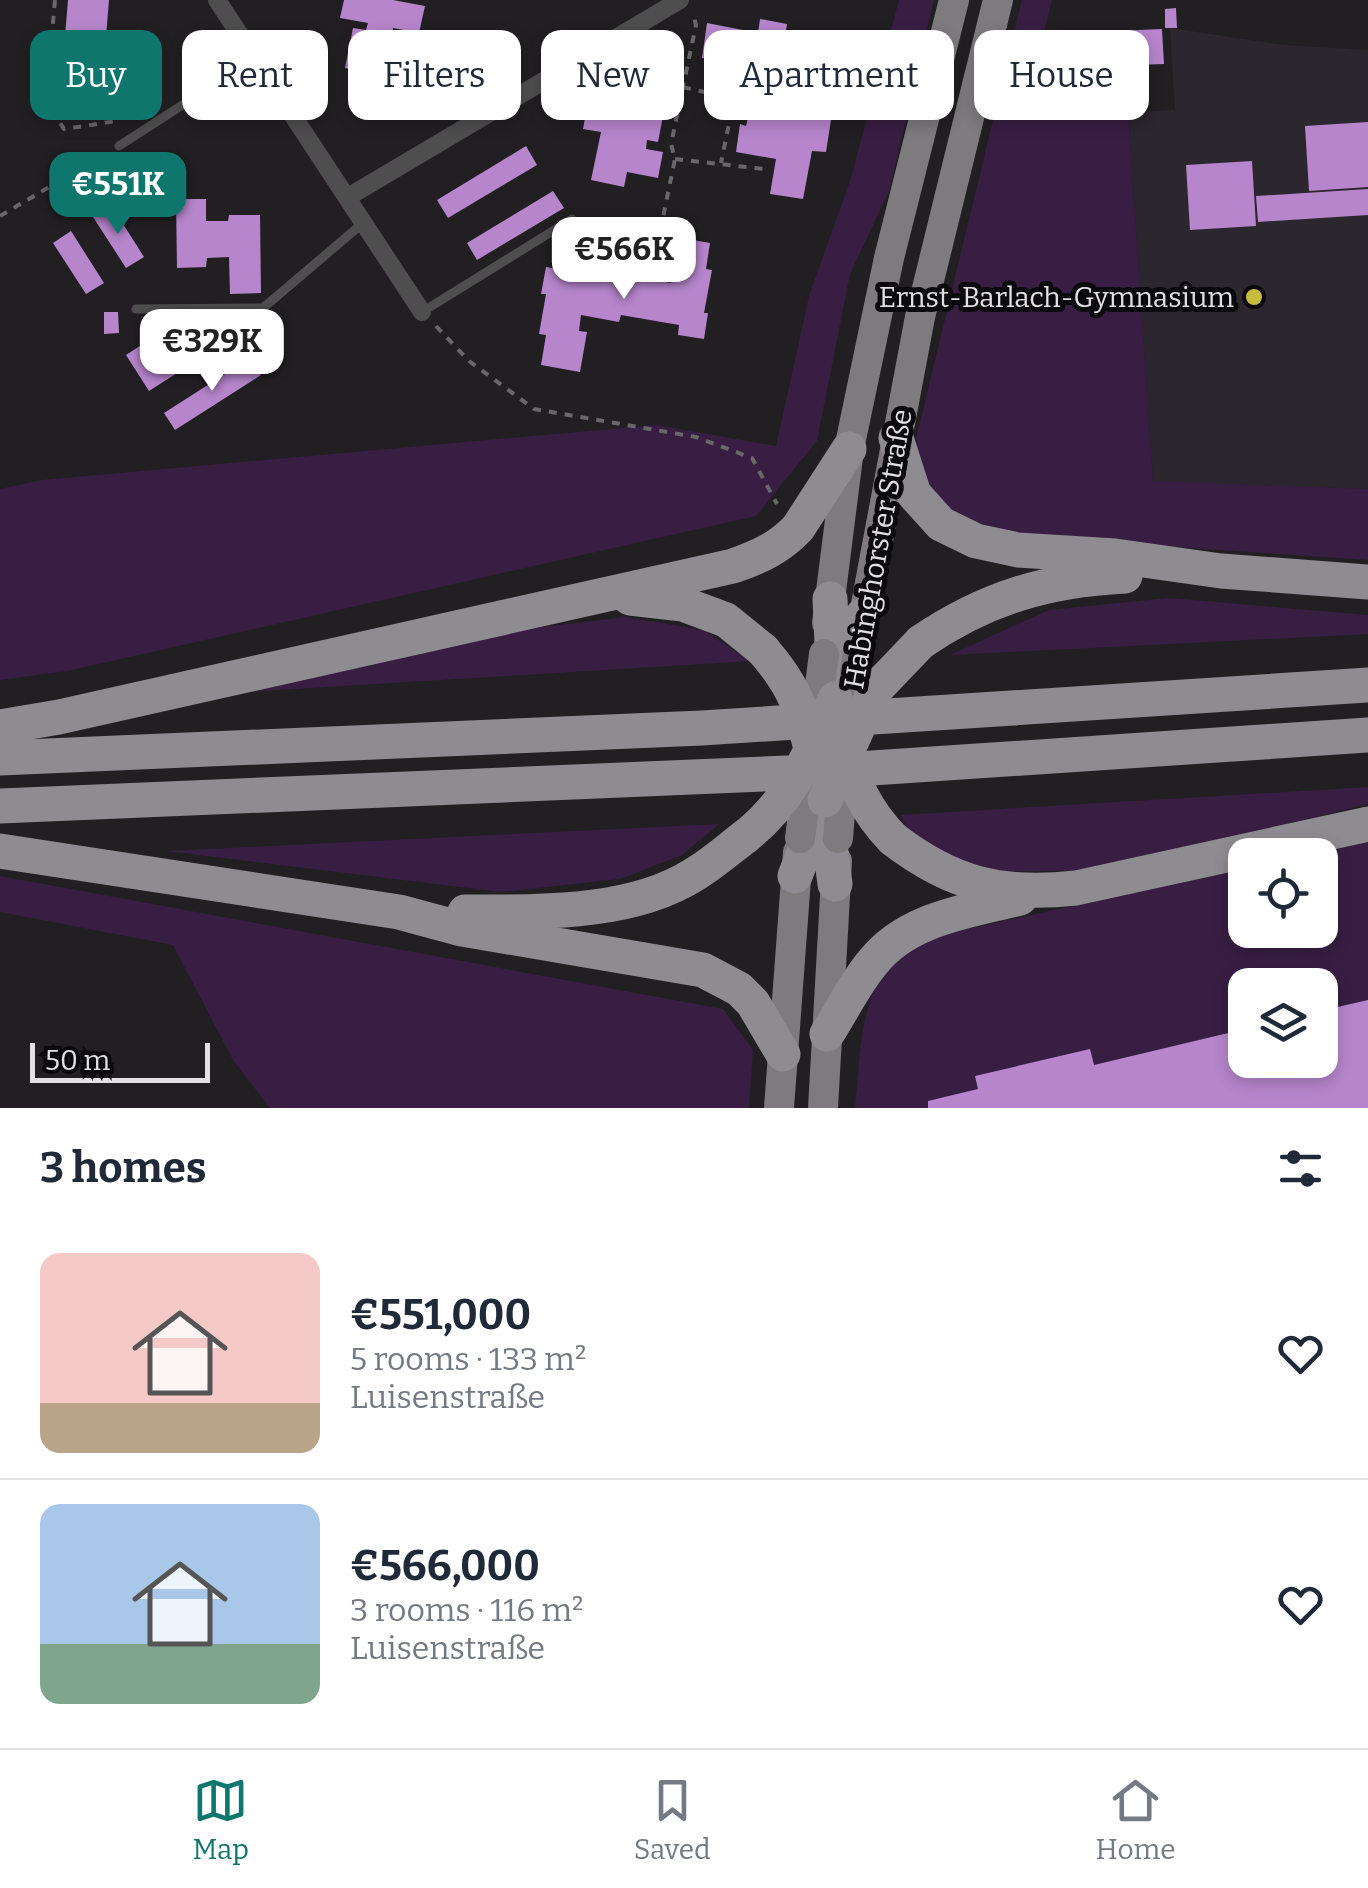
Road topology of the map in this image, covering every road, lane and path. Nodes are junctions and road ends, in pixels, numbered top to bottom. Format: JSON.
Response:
{"nodes":[{"id":1,"x":55,"y":0,"type":"edge"},
{"id":2,"x":217,"y":0,"type":"edge"},
{"id":3,"x":954,"y":0,"type":"edge"},
{"id":4,"x":998,"y":0,"type":"edge"},
{"id":5,"x":686,"y":6,"type":"edge"},
{"id":6,"x":237,"y":30,"type":"edge"},
{"id":7,"x":684,"y":82,"type":"edge"},
{"id":8,"x":684,"y":87,"type":"edge"},
{"id":9,"x":182,"y":105,"type":"edge"},
{"id":10,"x":296,"y":120,"type":"edge"},
{"id":11,"x":676,"y":120,"type":"edge"},
{"id":12,"x":116,"y":121,"type":"dead end"},
{"id":13,"x":119,"y":146,"type":"joint"},
{"id":14,"x":675,"y":159,"type":"junction"},
{"id":15,"x":722,"y":163,"type":"junction"},
{"id":16,"x":764,"y":170,"type":"dead end"},
{"id":17,"x":348,"y":197,"type":"junction"},
{"id":18,"x":0,"y":216,"type":"edge"},
{"id":19,"x":572,"y":219,"type":"dead end"},
{"id":20,"x":364,"y":222,"type":"junction"},
{"id":21,"x":641,"y":226,"type":"dead end"},
{"id":22,"x":536,"y":241,"type":"junction"},
{"id":23,"x":637,"y":260,"type":"dead end"},
{"id":24,"x":136,"y":309,"type":"dead end"},
{"id":25,"x":422,"y":312,"type":"junction"},
{"id":26,"x":896,"y":438,"type":"junction"},
{"id":27,"x":849,"y":449,"type":"junction"},
{"id":28,"x":783,"y":514,"type":"dead end"},
{"id":29,"x":1221,"y":571,"type":"junction"},
{"id":30,"x":1368,"y":582,"type":"edge"},
{"id":31,"x":605,"y":594,"type":"junction"},
{"id":32,"x":830,"y":599,"type":"joint"},
{"id":33,"x":863,"y":615,"type":"joint"},
{"id":34,"x":841,"y":656,"type":"junction"},
{"id":35,"x":1368,"y":684,"type":"edge"},
{"id":36,"x":0,"y":727,"type":"edge"},
{"id":37,"x":1368,"y":735,"type":"edge"},
{"id":38,"x":828,"y":750,"type":"junction"},
{"id":39,"x":0,"y":758,"type":"edge"},
{"id":40,"x":0,"y":806,"type":"edge"},
{"id":41,"x":1368,"y":824,"type":"edge"},
{"id":42,"x":819,"y":838,"type":"junction"},
{"id":43,"x":0,"y":850,"type":"edge"},
{"id":44,"x":794,"y":876,"type":"joint"},
{"id":45,"x":835,"y":884,"type":"joint"},
{"id":46,"x":1043,"y":892,"type":"junction"},
{"id":47,"x":399,"y":912,"type":"junction"},
{"id":48,"x":827,"y":1034,"type":"junction"},
{"id":49,"x":783,"y":1054,"type":"junction"},
{"id":50,"x":780,"y":1108,"type":"edge"},
{"id":51,"x":823,"y":1108,"type":"edge"}],
"edges":[{"from":1,"to":12,"type":"path"},
{"from":2,"to":6,"type":"street"},
{"from":3,"to":27,"type":"main road","name":"Habinghorster Straße"},
{"from":4,"to":26,"type":"main road","name":"Habinghorster Straße"},
{"from":5,"to":7,"type":"path"},
{"from":5,"to":17,"type":"street"},
{"from":8,"to":15,"type":"path"},
{"from":9,"to":13,"type":"lane"},
{"from":10,"to":17,"type":"street"},
{"from":11,"to":14,"type":"path"},
{"from":13,"to":18,"type":"path"},
{"from":14,"to":15,"type":"path"},
{"from":14,"to":21,"type":"path"},
{"from":15,"to":16,"type":"path"},
{"from":17,"to":20,"type":"street"},
{"from":19,"to":22,"type":"lane"},
{"from":20,"to":24,"type":"lane"},
{"from":20,"to":25,"type":"street"},
{"from":22,"to":23,"type":"path"},
{"from":22,"to":25,"type":"lane"},
{"from":25,"to":28,"type":"path"},
{"from":26,"to":29,"type":"highway"},
{"from":26,"to":33,"type":"main road","name":"Habinghorster Straße"},
{"from":27,"to":31,"type":"highway"},
{"from":27,"to":32,"type":"main road","name":"Habinghorster Straße"},
{"from":29,"to":30,"type":"highway"},
{"from":29,"to":38,"type":"highway","bridge":true},
{"from":31,"to":36,"type":"highway"},
{"from":31,"to":38,"type":"highway","bridge":true},
{"from":32,"to":34,"type":"highway"},
{"from":33,"to":34,"type":"highway"},
{"from":34,"to":38,"type":"main road","name":"Habinghorster Straße","bridge":true},
{"from":34,"to":38,"type":"highway","bridge":true},
{"from":35,"to":39,"type":"highway"},
{"from":37,"to":40,"type":"highway"},
{"from":38,"to":42,"type":"main road","name":"Habinghorster Straße","bridge":true},
{"from":38,"to":42,"type":"highway","bridge":true},
{"from":38,"to":46,"type":"highway","bridge":true},
{"from":38,"to":47,"type":"highway","bridge":true},
{"from":41,"to":46,"type":"highway"},
{"from":42,"to":44,"type":"highway"},
{"from":42,"to":45,"type":"highway"},
{"from":43,"to":47,"type":"highway"},
{"from":44,"to":49,"type":"main road"},
{"from":45,"to":48,"type":"main road"},
{"from":46,"to":48,"type":"highway"},
{"from":47,"to":49,"type":"highway"},
{"from":48,"to":51,"type":"main road"},
{"from":49,"to":50,"type":"main road"}]}
